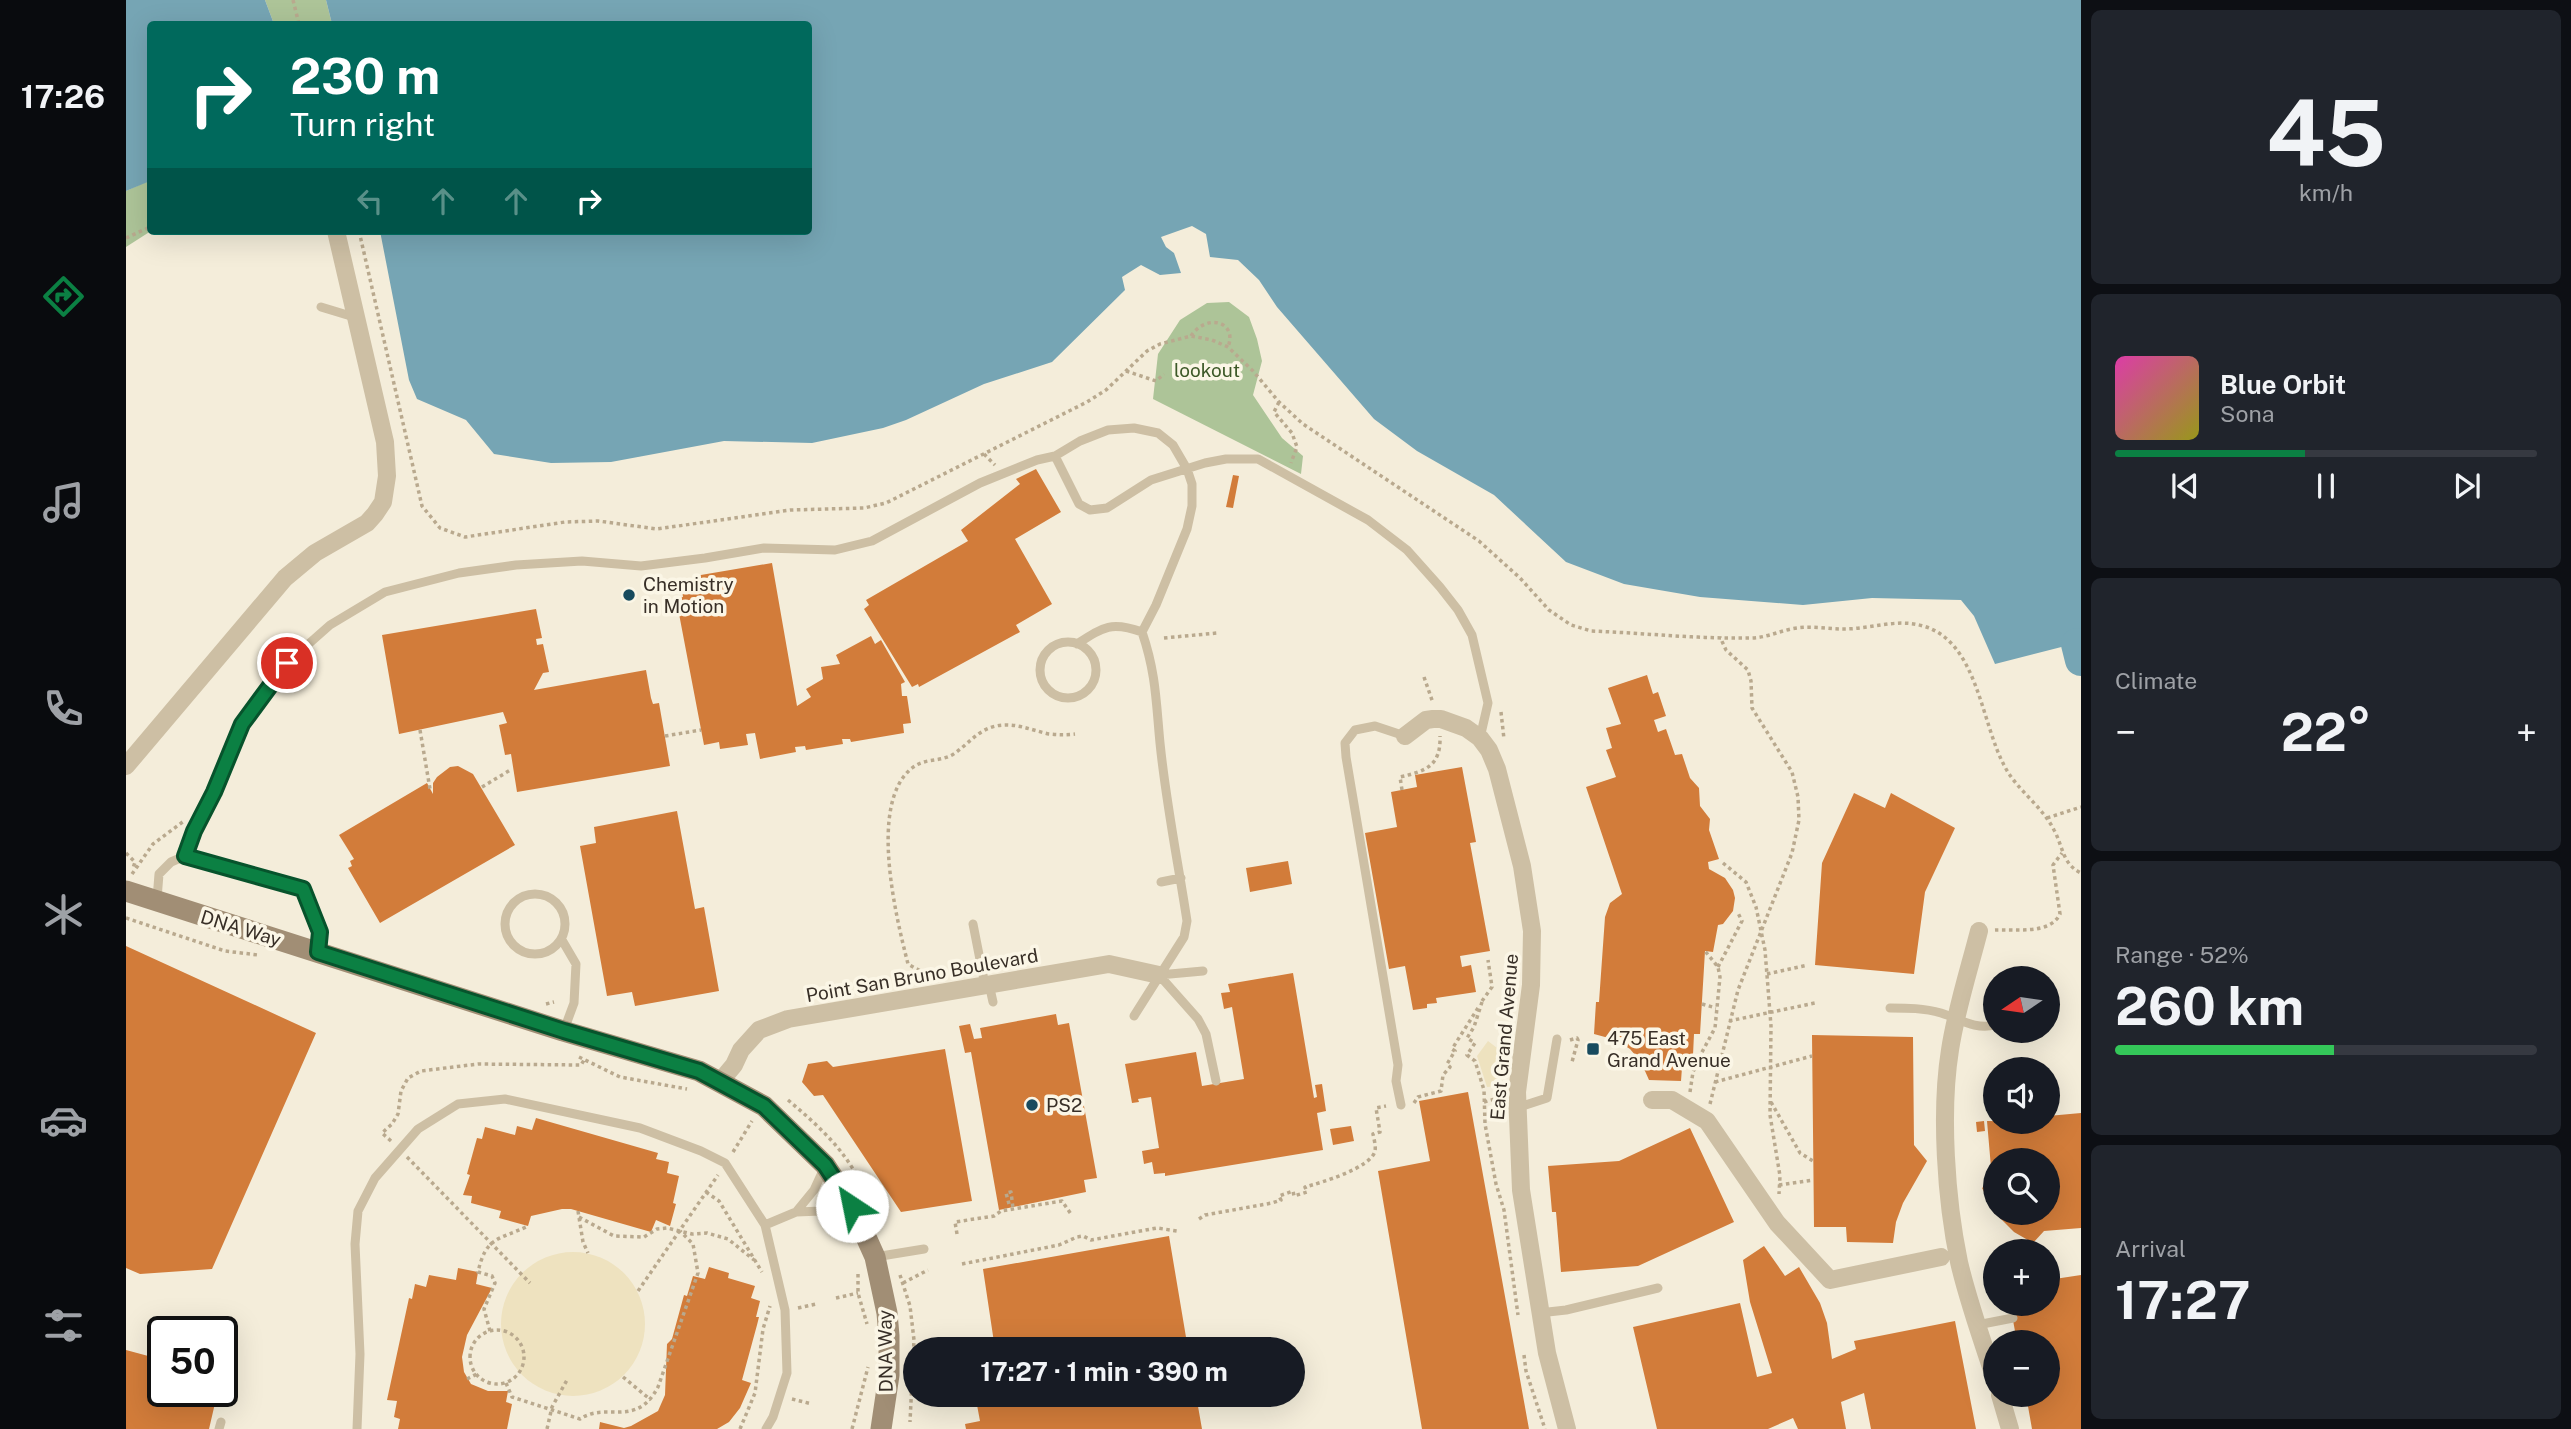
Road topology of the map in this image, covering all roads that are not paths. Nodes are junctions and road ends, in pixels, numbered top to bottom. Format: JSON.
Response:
{"nodes":[{"id":1,"x":337,"y":235,"type":"edge"},
{"id":2,"x":321,"y":307,"type":"dead end"},
{"id":3,"x":354,"y":317,"type":"junction"},
{"id":4,"x":1055,"y":456,"type":"junction"},
{"id":5,"x":1186,"y":469,"type":"junction"},
{"id":6,"x":1142,"y":632,"type":"junction"},
{"id":7,"x":1077,"y":644,"type":"junction"},
{"id":8,"x":1405,"y":736,"type":"joint"},
{"id":9,"x":1480,"y":738,"type":"junction"},
{"id":10,"x":126,"y":766,"type":"edge"},
{"id":11,"x":185,"y":856,"type":"junction"},
{"id":12,"x":1181,"y":878,"type":"junction"},
{"id":13,"x":129,"y":882,"type":"edge"},
{"id":14,"x":1161,"y":882,"type":"dead end"},
{"id":15,"x":156,"y":901,"type":"junction"},
{"id":16,"x":973,"y":924,"type":"dead end"},
{"id":17,"x":1979,"y":931,"type":"road end"},
{"id":18,"x":562,"y":940,"type":"junction"},
{"id":19,"x":318,"y":952,"type":"junction"},
{"id":20,"x":1203,"y":971,"type":"dead end"},
{"id":21,"x":1159,"y":975,"type":"junction"},
{"id":22,"x":989,"y":990,"type":"junction"},
{"id":23,"x":1890,"y":1008,"type":"dead end"},
{"id":24,"x":1134,"y":1016,"type":"dead end"},
{"id":25,"x":1956,"y":1019,"type":"junction"},
{"id":26,"x":1983,"y":1028,"type":"edge"},
{"id":27,"x":564,"y":1031,"type":"junction"},
{"id":28,"x":1557,"y":1039,"type":"dead end"},
{"id":29,"x":1216,"y":1080,"type":"dead end"},
{"id":30,"x":719,"y":1083,"type":"junction"},
{"id":31,"x":1652,"y":1100,"type":"dead end"},
{"id":32,"x":1512,"y":1101,"type":"junction"},
{"id":33,"x":1405,"y":1105,"type":"road end"},
{"id":34,"x":825,"y":1165,"type":"junction"},
{"id":35,"x":852,"y":1206,"type":"junction"},
{"id":36,"x":796,"y":1212,"type":"junction"},
{"id":37,"x":765,"y":1225,"type":"junction"},
{"id":38,"x":924,"y":1249,"type":"dead end"},
{"id":39,"x":1941,"y":1257,"type":"dead end"},
{"id":40,"x":875,"y":1258,"type":"junction"},
{"id":41,"x":1658,"y":1288,"type":"dead end"},
{"id":42,"x":1539,"y":1313,"type":"junction"},
{"id":43,"x":2012,"y":1318,"type":"dead end"},
{"id":44,"x":1977,"y":1325,"type":"junction"},
{"id":45,"x":1983,"y":1343,"type":"edge"},
{"id":46,"x":2004,"y":1407,"type":"edge"},
{"id":47,"x":357,"y":1429,"type":"edge"},
{"id":48,"x":766,"y":1429,"type":"edge"},
{"id":49,"x":881,"y":1429,"type":"edge"},
{"id":50,"x":1567,"y":1429,"type":"edge"},
{"id":51,"x":2010,"y":1429,"type":"edge"}],
"edges":[{"from":1,"to":3,"type":"street"},
{"from":2,"to":3,"type":"lane"},
{"from":3,"to":10,"type":"street"},
{"from":4,"to":5,"type":"lane"},
{"from":4,"to":5,"type":"lane"},
{"from":4,"to":11,"type":"lane"},
{"from":5,"to":6,"type":"lane"},
{"from":5,"to":9,"type":"lane"},
{"from":6,"to":7,"type":"lane"},
{"from":6,"to":12,"type":"lane"},
{"from":7,"to":7,"type":"lane"},
{"from":8,"to":9,"type":"street"},
{"from":8,"to":33,"type":"lane"},
{"from":9,"to":32,"type":"street","name":"East Grand Avenue"},
{"from":11,"to":15,"type":"lane"},
{"from":11,"to":19,"type":"lane"},
{"from":12,"to":14,"type":"lane"},
{"from":12,"to":21,"type":"lane"},
{"from":13,"to":15,"type":"main road","name":"DNA Way"},
{"from":15,"to":19,"type":"main road","name":"DNA Way"},
{"from":16,"to":22,"type":"lane"},
{"from":17,"to":25,"type":"street"},
{"from":18,"to":18,"type":"lane"},
{"from":18,"to":27,"type":"lane"},
{"from":19,"to":27,"type":"main road","name":"DNA Way"},
{"from":20,"to":21,"type":"lane"},
{"from":21,"to":22,"type":"street","name":"Point San Bruno Boulevard"},
{"from":21,"to":24,"type":"lane"},
{"from":21,"to":29,"type":"lane"},
{"from":22,"to":30,"type":"street","name":"Point San Bruno Boulevard"},
{"from":23,"to":25,"type":"lane"},
{"from":25,"to":26,"type":"lane"},
{"from":25,"to":44,"type":"street"},
{"from":27,"to":30,"type":"main road","name":"DNA Way"},
{"from":28,"to":32,"type":"lane"},
{"from":30,"to":34,"type":"main road","name":"DNA Way"},
{"from":31,"to":39,"type":"street"},
{"from":32,"to":42,"type":"street","name":"East Grand Avenue"},
{"from":34,"to":35,"type":"main road","name":"DNA Way"},
{"from":34,"to":36,"type":"lane"},
{"from":35,"to":36,"type":"lane"},
{"from":35,"to":40,"type":"main road","name":"DNA Way"},
{"from":36,"to":37,"type":"lane"},
{"from":37,"to":47,"type":"lane"},
{"from":37,"to":48,"type":"lane"},
{"from":38,"to":40,"type":"lane"},
{"from":40,"to":49,"type":"main road","name":"DNA Way"},
{"from":41,"to":42,"type":"lane"},
{"from":42,"to":50,"type":"street","name":"East Grand Avenue"},
{"from":43,"to":44,"type":"lane"},
{"from":44,"to":45,"type":"street"},
{"from":46,"to":51,"type":"street"}]}
